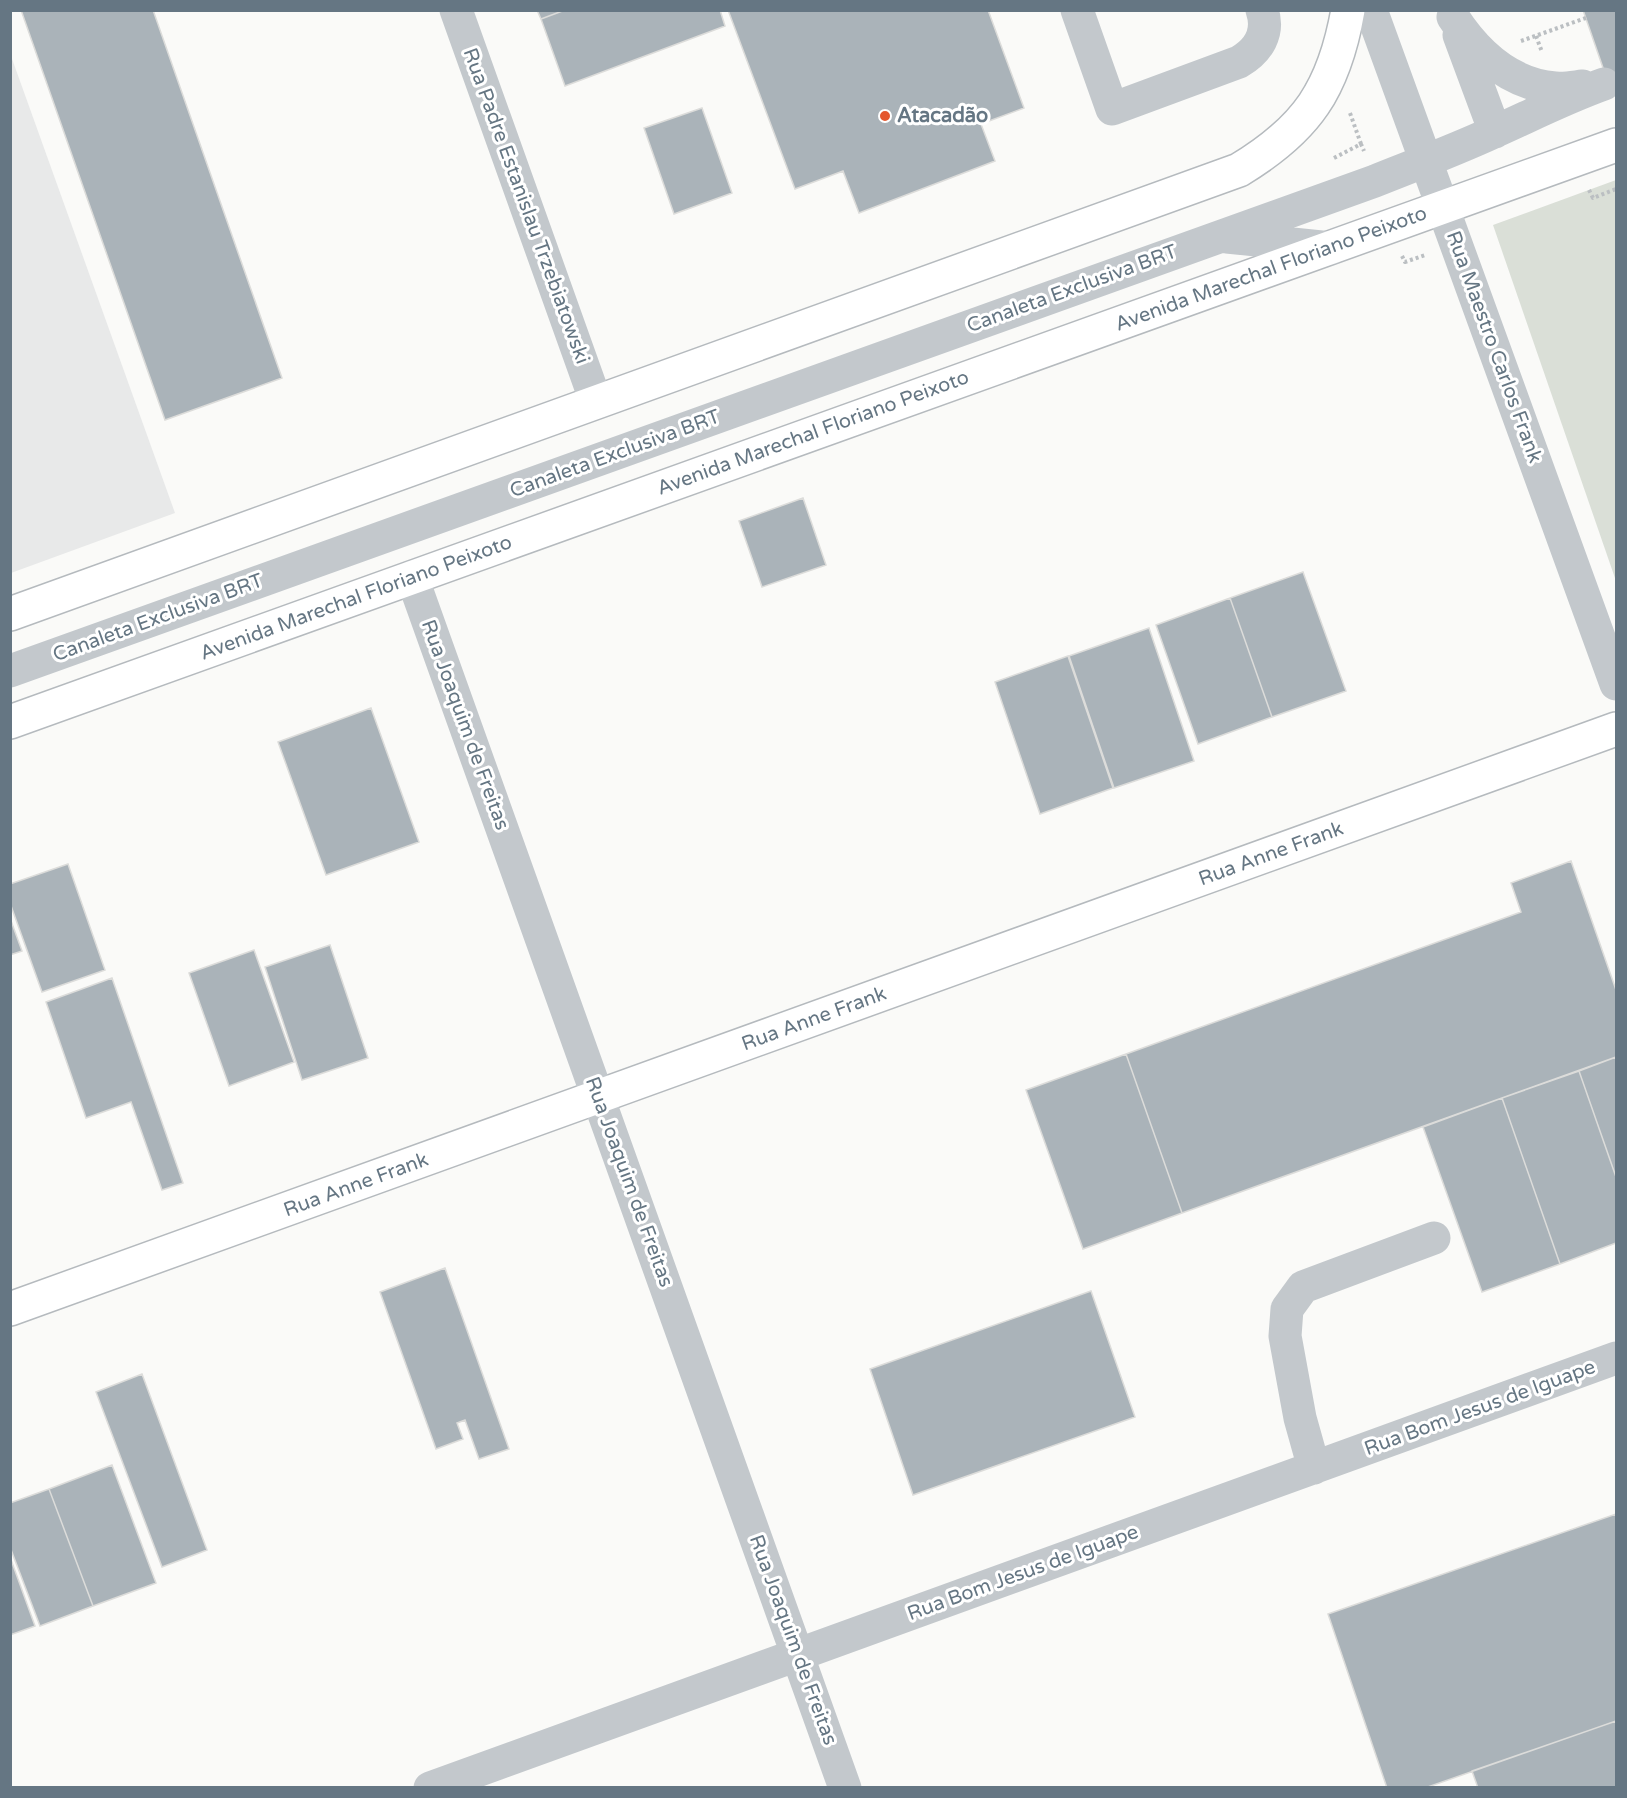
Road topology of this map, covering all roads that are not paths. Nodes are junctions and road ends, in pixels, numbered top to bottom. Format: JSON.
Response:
{"nodes":[{"id":1,"x":456,"y":10,"type":"edge"},
{"id":2,"x":1077,"y":10,"type":"edge"},
{"id":3,"x":1262,"y":10,"type":"edge"},
{"id":4,"x":1348,"y":10,"type":"edge"},
{"id":5,"x":1371,"y":10,"type":"edge"},
{"id":6,"x":1452,"y":14,"type":"edge"},
{"id":7,"x":1495,"y":132,"type":"junction"},
{"id":8,"x":1617,"y":145,"type":"edge"},
{"id":9,"x":1426,"y":161,"type":"junction"},
{"id":10,"x":1443,"y":208,"type":"junction"},
{"id":11,"x":1220,"y":237,"type":"junction"},
{"id":12,"x":1331,"y":248,"type":"junction"},
{"id":13,"x":596,"y":402,"type":"junction"},
{"id":14,"x":412,"y":578,"type":"junction"},
{"id":15,"x":10,"y":614,"type":"edge"},
{"id":16,"x":1605,"y":614,"type":"edge"},
{"id":17,"x":10,"y":671,"type":"edge"},
{"id":18,"x":1617,"y":684,"type":"edge"},
{"id":19,"x":10,"y":722,"type":"edge"},
{"id":20,"x":1617,"y":729,"type":"edge"},
{"id":21,"x":598,"y":1097,"type":"junction"},
{"id":22,"x":1434,"y":1238,"type":"dead end"},
{"id":23,"x":10,"y":1309,"type":"edge"},
{"id":24,"x":1617,"y":1358,"type":"edge"},
{"id":25,"x":1314,"y":1468,"type":"junction"},
{"id":26,"x":798,"y":1655,"type":"junction"},
{"id":27,"x":430,"y":1788,"type":"edge"},
{"id":28,"x":845,"y":1788,"type":"edge"}],
"edges":[{"from":1,"to":13,"type":"street","name":"Rua Padre Estanislau Trzebiatowski"},
{"from":2,"to":3,"type":"street"},
{"from":4,"to":13,"type":"main road"},
{"from":5,"to":9,"type":"street","name":"Rua Maestro Carlos Frank"},
{"from":6,"to":7,"type":"street"},
{"from":6,"to":7,"type":"street","name":"Canaleta Exclusiva BRT"},
{"from":7,"to":9,"type":"street","name":"Canaleta Exclusiva BRT"},
{"from":8,"to":10,"type":"main road","name":"Avenida Marechal Floriano Peixoto"},
{"from":9,"to":10,"type":"street","name":"Rua Maestro Carlos Frank"},
{"from":9,"to":11,"type":"street","name":"Canaleta Exclusiva BRT"},
{"from":10,"to":12,"type":"main road","name":"Avenida Marechal Floriano Peixoto"},
{"from":10,"to":16,"type":"street","name":"Rua Maestro Carlos Frank"},
{"from":11,"to":12,"type":"street","name":"Canaleta Exclusiva BRT"},
{"from":11,"to":17,"type":"street","name":"Canaleta Exclusiva BRT"},
{"from":12,"to":14,"type":"main road","name":"Avenida Marechal Floriano Peixoto"},
{"from":13,"to":15,"type":"main road"},
{"from":14,"to":19,"type":"main road","name":"Avenida Marechal Floriano Peixoto"},
{"from":14,"to":21,"type":"street","name":"Rua Joaquim de Freitas"},
{"from":16,"to":18,"type":"street","name":"Rua Maestro Carlos Frank"},
{"from":20,"to":21,"type":"main road","name":"Rua Anne Frank"},
{"from":21,"to":23,"type":"main road","name":"Rua Anne Frank"},
{"from":21,"to":26,"type":"street","name":"Rua Joaquim de Freitas"},
{"from":22,"to":25,"type":"street"},
{"from":24,"to":25,"type":"street","name":"Rua Bom Jesus de Iguape"},
{"from":25,"to":26,"type":"street","name":"Rua Bom Jesus de Iguape"},
{"from":26,"to":27,"type":"street","name":"Rua Bom Jesus de Iguape"},
{"from":26,"to":28,"type":"street","name":"Rua Joaquim de Freitas"}]}
